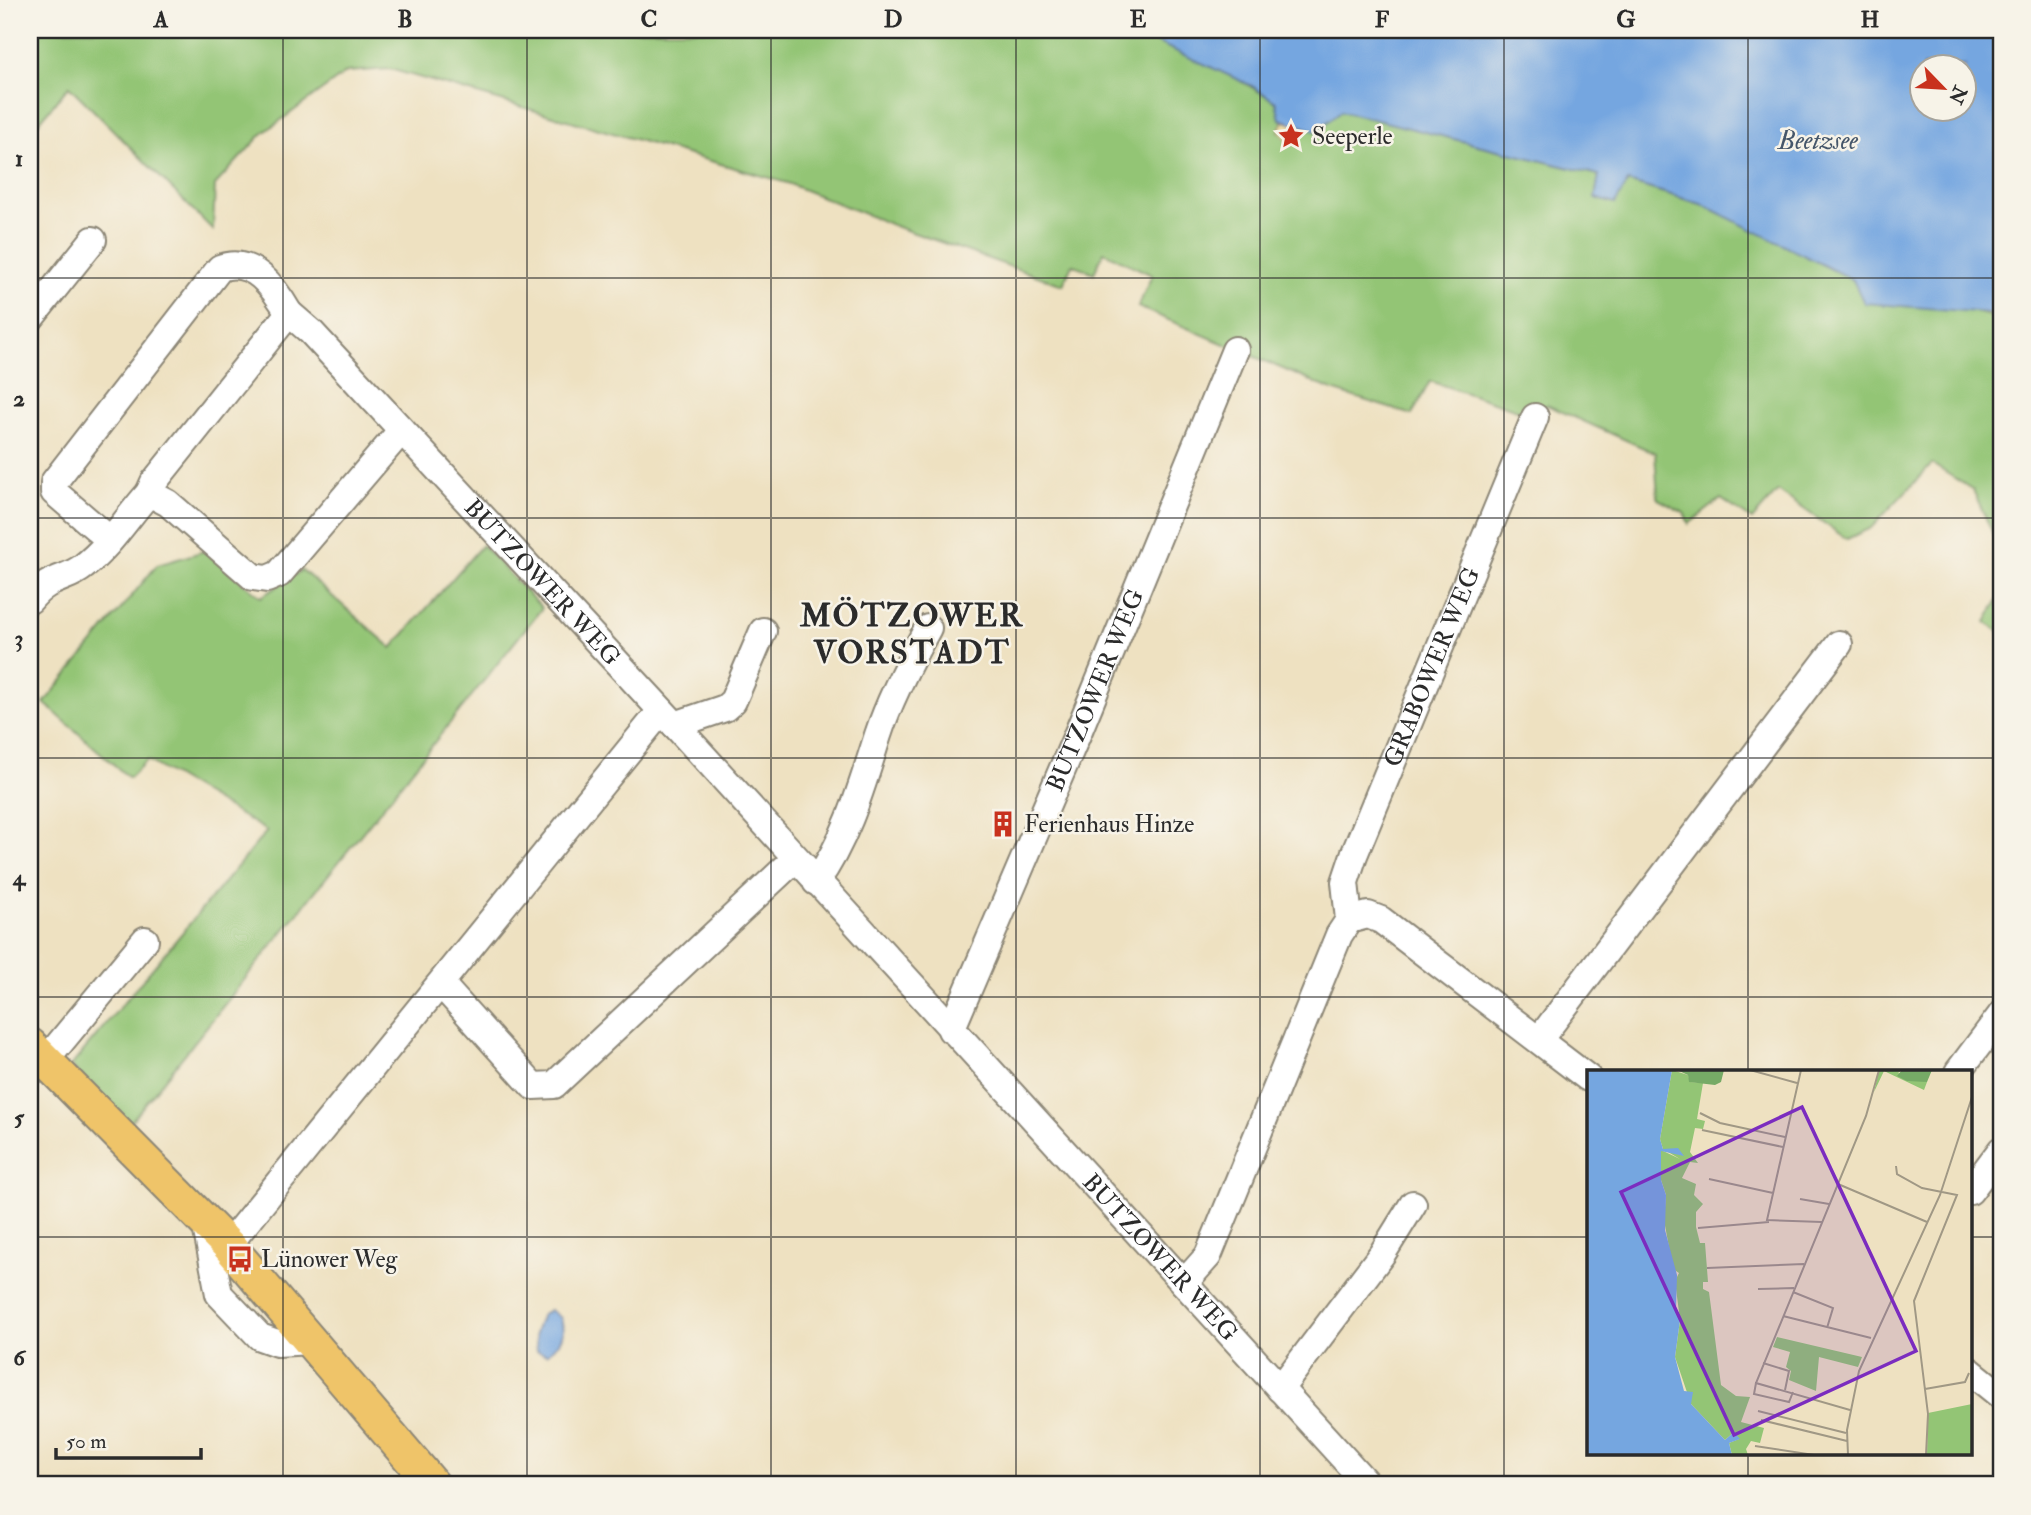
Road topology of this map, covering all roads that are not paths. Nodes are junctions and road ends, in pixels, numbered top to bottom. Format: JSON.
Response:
{"nodes":[{"id":1,"x":93,"y":240,"type":"dead end"},
{"id":2,"x":289,"y":313,"type":"junction"},
{"id":3,"x":30,"y":319,"type":"edge"},
{"id":4,"x":1235,"y":350,"type":"dead end"},
{"id":5,"x":1535,"y":417,"type":"dead end"},
{"id":6,"x":401,"y":431,"type":"junction"},
{"id":7,"x":149,"y":493,"type":"junction"},
{"id":8,"x":109,"y":539,"type":"junction"},
{"id":9,"x":30,"y":600,"type":"edge"},
{"id":10,"x":928,"y":628,"type":"dead end"},
{"id":11,"x":763,"y":631,"type":"dead end"},
{"id":12,"x":1839,"y":644,"type":"dead end"},
{"id":13,"x":668,"y":718,"type":"junction"},
{"id":14,"x":795,"y":859,"type":"junction"},
{"id":15,"x":816,"y":882,"type":"junction"},
{"id":16,"x":1349,"y":920,"type":"junction"},
{"id":17,"x":145,"y":940,"type":"dead end"},
{"id":18,"x":441,"y":984,"type":"junction"},
{"id":19,"x":2001,"y":1016,"type":"edge"},
{"id":20,"x":951,"y":1030,"type":"junction"},
{"id":21,"x":1539,"y":1040,"type":"junction"},
{"id":22,"x":38,"y":1053,"type":"edge"},
{"id":23,"x":1960,"y":1070,"type":"edge"},
{"id":24,"x":1587,"y":1077,"type":"edge"},
{"id":25,"x":2001,"y":1150,"type":"edge"},
{"id":26,"x":1972,"y":1188,"type":"edge"},
{"id":27,"x":1413,"y":1204,"type":"dead end"},
{"id":28,"x":205,"y":1221,"type":"junction"},
{"id":29,"x":228,"y":1245,"type":"junction"},
{"id":30,"x":1184,"y":1283,"type":"junction"},
{"id":31,"x":310,"y":1341,"type":"junction"},
{"id":32,"x":1972,"y":1373,"type":"edge"},
{"id":33,"x":1280,"y":1389,"type":"junction"},
{"id":34,"x":2001,"y":1396,"type":"edge"},
{"id":35,"x":433,"y":1485,"type":"edge"},
{"id":36,"x":1368,"y":1485,"type":"edge"}],
"edges":[{"from":1,"to":3,"type":"street"},
{"from":2,"to":6,"type":"street","name":"BUTZOWER WEG"},
{"from":2,"to":7,"type":"street"},
{"from":2,"to":8,"type":"street","name":"BUTZOWER WEG"},
{"from":4,"to":20,"type":"street","name":"BUTZOWER WEG"},
{"from":5,"to":16,"type":"street","name":"GRABOWER WEG"},
{"from":6,"to":7,"type":"street"},
{"from":6,"to":13,"type":"street","name":"BUTZOWER WEG"},
{"from":7,"to":8,"type":"street"},
{"from":8,"to":9,"type":"street"},
{"from":10,"to":15,"type":"street"},
{"from":11,"to":13,"type":"street"},
{"from":12,"to":21,"type":"street"},
{"from":13,"to":14,"type":"street","name":"BUTZOWER WEG"},
{"from":13,"to":18,"type":"street"},
{"from":14,"to":15,"type":"street","name":"BUTZOWER WEG"},
{"from":14,"to":18,"type":"street"},
{"from":15,"to":20,"type":"street","name":"BUTZOWER WEG"},
{"from":16,"to":21,"type":"street"},
{"from":16,"to":30,"type":"street"},
{"from":17,"to":22,"type":"street"},
{"from":18,"to":29,"type":"street"},
{"from":19,"to":23,"type":"street"},
{"from":20,"to":30,"type":"street","name":"BUTZOWER WEG"},
{"from":21,"to":24,"type":"street"},
{"from":22,"to":28,"type":"main road"},
{"from":25,"to":26,"type":"street"},
{"from":27,"to":33,"type":"street"},
{"from":28,"to":29,"type":"main road"},
{"from":28,"to":31,"type":"street"},
{"from":29,"to":31,"type":"main road"},
{"from":30,"to":33,"type":"street","name":"BUTZOWER WEG"},
{"from":31,"to":35,"type":"main road"},
{"from":32,"to":34,"type":"street"},
{"from":33,"to":36,"type":"street","name":"BUTZOWER WEG"}]}
